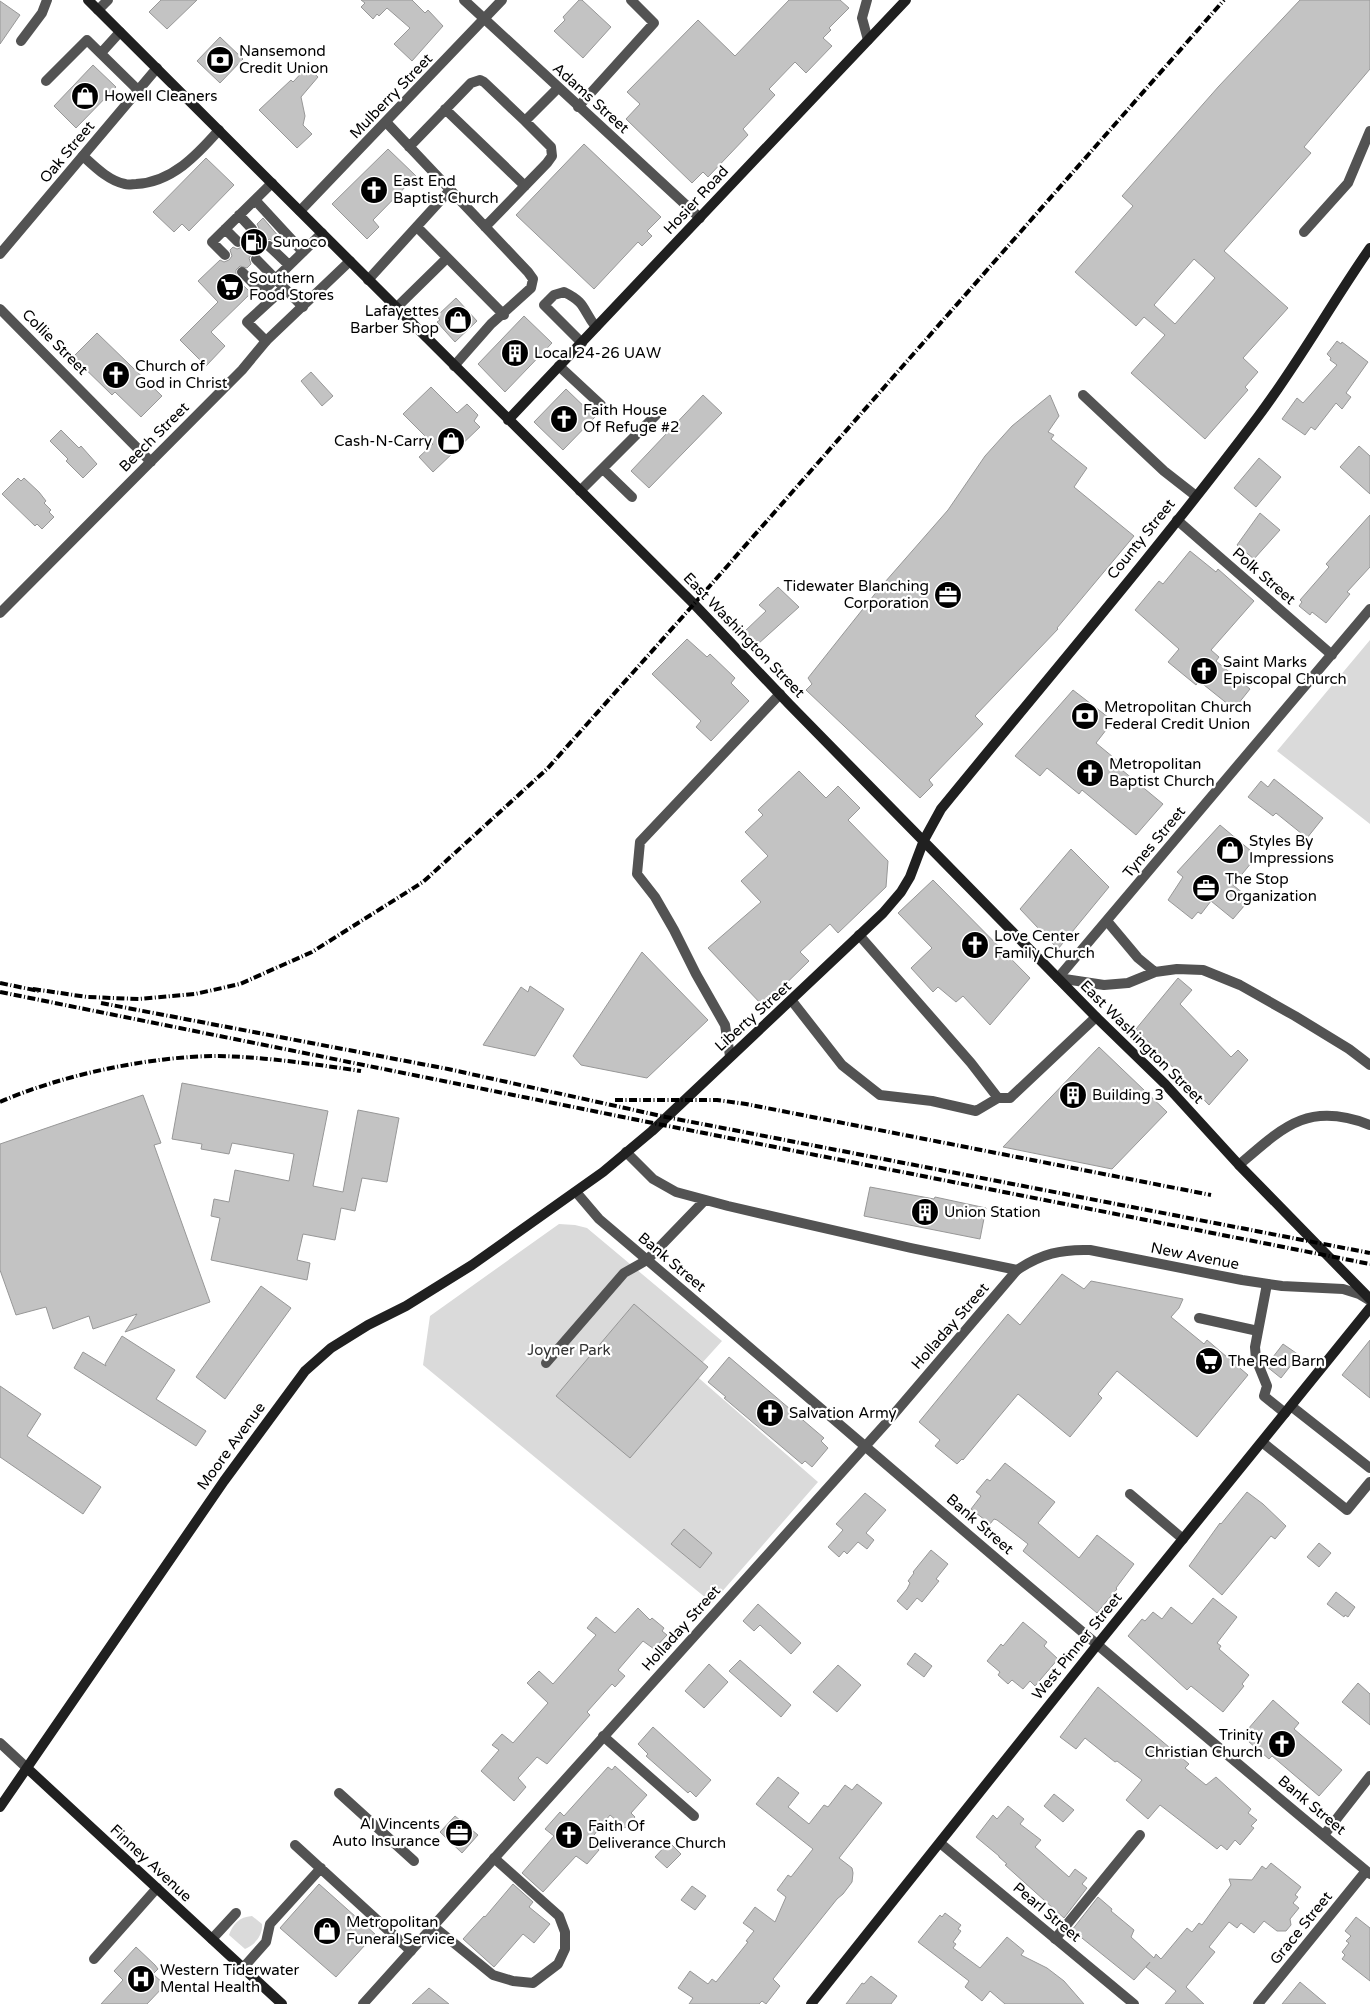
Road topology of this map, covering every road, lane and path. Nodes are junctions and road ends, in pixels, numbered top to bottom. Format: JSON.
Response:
{"nodes":[{"id":1,"x":47,"y":0,"type":"edge"},
{"id":2,"x":88,"y":0,"type":"edge"},
{"id":3,"x":108,"y":0,"type":"edge"},
{"id":4,"x":464,"y":0,"type":"edge"},
{"id":5,"x":502,"y":0,"type":"edge"},
{"id":6,"x":631,"y":0,"type":"edge"},
{"id":7,"x":866,"y":0,"type":"edge"},
{"id":8,"x":906,"y":0,"type":"edge"},
{"id":9,"x":98,"y":10,"type":"junction"},
{"id":10,"x":484,"y":20,"type":"junction"},
{"id":11,"x":120,"y":32,"type":"junction"},
{"id":12,"x":868,"y":40,"type":"junction"},
{"id":13,"x":21,"y":41,"type":"dead end"},
{"id":14,"x":101,"y":53,"type":"junction"},
{"id":15,"x":157,"y":68,"type":"junction"},
{"id":16,"x":46,"y":81,"type":"dead end"},
{"id":17,"x":558,"y":88,"type":"junction"},
{"id":18,"x":138,"y":90,"type":"junction"},
{"id":19,"x":578,"y":107,"type":"junction"},
{"id":20,"x":445,"y":110,"type":"junction"},
{"id":21,"x":525,"y":121,"type":"junction"},
{"id":22,"x":386,"y":122,"type":"junction"},
{"id":23,"x":219,"y":130,"type":"junction"},
{"id":24,"x":1370,"y":131,"type":"edge"},
{"id":25,"x":409,"y":147,"type":"junction"},
{"id":26,"x":83,"y":156,"type":"junction"},
{"id":27,"x":272,"y":183,"type":"junction"},
{"id":28,"x":524,"y":186,"type":"junction"},
{"id":29,"x":450,"y":190,"type":"junction"},
{"id":30,"x":254,"y":200,"type":"junction"},
{"id":31,"x":300,"y":211,"type":"junction"},
{"id":32,"x":239,"y":216,"type":"junction"},
{"id":33,"x":700,"y":218,"type":"junction"},
{"id":34,"x":417,"y":226,"type":"junction"},
{"id":35,"x":485,"y":226,"type":"junction"},
{"id":36,"x":225,"y":229,"type":"junction"},
{"id":37,"x":252,"y":229,"type":"dead end"},
{"id":38,"x":1304,"y":232,"type":"dead end"},
{"id":39,"x":322,"y":233,"type":"junction"},
{"id":40,"x":238,"y":242,"type":"dead end"},
{"id":41,"x":269,"y":246,"type":"dead end"},
{"id":42,"x":1370,"y":248,"type":"edge"},
{"id":43,"x":303,"y":252,"type":"junction"},
{"id":44,"x":0,"y":254,"type":"edge"},
{"id":45,"x":225,"y":255,"type":"dead end"},
{"id":46,"x":448,"y":258,"type":"junction"},
{"id":47,"x":256,"y":259,"type":"dead end"},
{"id":48,"x":350,"y":261,"type":"junction"},
{"id":49,"x":289,"y":265,"type":"junction"},
{"id":50,"x":242,"y":272,"type":"dead end"},
{"id":51,"x":275,"y":279,"type":"junction"},
{"id":52,"x":368,"y":280,"type":"junction"},
{"id":53,"x":284,"y":288,"type":"junction"},
{"id":54,"x":303,"y":307,"type":"junction"},
{"id":55,"x":0,"y":308,"type":"edge"},
{"id":56,"x":396,"y":308,"type":"junction"},
{"id":57,"x":504,"y":315,"type":"junction"},
{"id":58,"x":596,"y":327,"type":"junction"},
{"id":59,"x":266,"y":341,"type":"junction"},
{"id":60,"x":582,"y":343,"type":"junction"},
{"id":61,"x":454,"y":366,"type":"junction"},
{"id":62,"x":559,"y":366,"type":"junction"},
{"id":63,"x":1083,"y":395,"type":"dead end"},
{"id":64,"x":601,"y":405,"type":"dead end"},
{"id":65,"x":656,"y":415,"type":"dead end"},
{"id":66,"x":508,"y":420,"type":"junction"},
{"id":67,"x":151,"y":462,"type":"junction"},
{"id":68,"x":603,"y":469,"type":"junction"},
{"id":69,"x":580,"y":491,"type":"junction"},
{"id":70,"x":1196,"y":496,"type":"junction"},
{"id":71,"x":632,"y":497,"type":"dead end"},
{"id":72,"x":1177,"y":520,"type":"junction"},
{"id":73,"x":1370,"y":610,"type":"edge"},
{"id":74,"x":0,"y":613,"type":"edge"},
{"id":75,"x":1332,"y":655,"type":"junction"},
{"id":76,"x":780,"y":694,"type":"junction"},
{"id":77,"x":924,"y":840,"type":"junction"},
{"id":78,"x":1107,"y":920,"type":"junction"},
{"id":79,"x":859,"y":936,"type":"junction"},
{"id":80,"x":1154,"y":972,"type":"junction"},
{"id":81,"x":1058,"y":978,"type":"junction"},
{"id":82,"x":792,"y":1000,"type":"junction"},
{"id":83,"x":1096,"y":1017,"type":"junction"},
{"id":84,"x":730,"y":1056,"type":"junction"},
{"id":85,"x":1370,"y":1065,"type":"edge"},
{"id":86,"x":998,"y":1098,"type":"junction"},
{"id":87,"x":1370,"y":1125,"type":"edge"},
{"id":88,"x":626,"y":1152,"type":"junction"},
{"id":89,"x":1239,"y":1165,"type":"junction"},
{"id":90,"x":576,"y":1192,"type":"junction"},
{"id":91,"x":705,"y":1200,"type":"junction"},
{"id":92,"x":647,"y":1260,"type":"junction"},
{"id":93,"x":1017,"y":1270,"type":"junction"},
{"id":94,"x":1266,"y":1284,"type":"junction"},
{"id":95,"x":1370,"y":1300,"type":"edge"},
{"id":96,"x":1370,"y":1308,"type":"edge"},
{"id":97,"x":1199,"y":1318,"type":"dead end"},
{"id":98,"x":1258,"y":1331,"type":"junction"},
{"id":99,"x":546,"y":1363,"type":"dead end"},
{"id":100,"x":1288,"y":1410,"type":"junction"},
{"id":101,"x":1262,"y":1442,"type":"junction"},
{"id":102,"x":866,"y":1446,"type":"junction"},
{"id":103,"x":1370,"y":1468,"type":"edge"},
{"id":104,"x":1370,"y":1482,"type":"edge"},
{"id":105,"x":1130,"y":1494,"type":"dead end"},
{"id":106,"x":1183,"y":1539,"type":"junction"},
{"id":107,"x":1096,"y":1645,"type":"junction"},
{"id":108,"x":603,"y":1736,"type":"junction"},
{"id":109,"x":0,"y":1743,"type":"edge"},
{"id":110,"x":27,"y":1768,"type":"junction"},
{"id":111,"x":1370,"y":1776,"type":"edge"},
{"id":112,"x":339,"y":1794,"type":"dead end"},
{"id":113,"x":0,"y":1807,"type":"edge"},
{"id":114,"x":694,"y":1816,"type":"dead end"},
{"id":115,"x":1140,"y":1835,"type":"dead end"},
{"id":116,"x":1324,"y":1835,"type":"junction"},
{"id":117,"x":940,"y":1843,"type":"junction"},
{"id":118,"x":295,"y":1845,"type":"dead end"},
{"id":119,"x":494,"y":1858,"type":"junction"},
{"id":120,"x":414,"y":1861,"type":"dead end"},
{"id":121,"x":321,"y":1868,"type":"junction"},
{"id":122,"x":1368,"y":1872,"type":"edge"},
{"id":123,"x":157,"y":1888,"type":"junction"},
{"id":124,"x":236,"y":1912,"type":"dead end"},
{"id":125,"x":433,"y":1926,"type":"junction"},
{"id":126,"x":1055,"y":1939,"type":"junction"},
{"id":127,"x":212,"y":1940,"type":"junction"},
{"id":128,"x":410,"y":1951,"type":"junction"},
{"id":129,"x":94,"y":1959,"type":"dead end"},
{"id":130,"x":243,"y":1968,"type":"junction"},
{"id":131,"x":282,"y":2004,"type":"edge"},
{"id":132,"x":363,"y":2004,"type":"edge"},
{"id":133,"x":811,"y":2004,"type":"edge"},
{"id":134,"x":1134,"y":2004,"type":"edge"},
{"id":135,"x":1258,"y":2004,"type":"edge"}],
"edges":[{"from":1,"to":13,"type":"street"},
{"from":2,"to":9,"type":"street","name":"East Washington Street"},
{"from":3,"to":9,"type":"street"},
{"from":4,"to":10,"type":"street","name":"Adams Street"},
{"from":5,"to":10,"type":"street","name":"Mulberry Street"},
{"from":6,"to":19,"type":"street"},
{"from":7,"to":12,"type":"street"},
{"from":8,"to":12,"type":"street","name":"Hosier Road"},
{"from":9,"to":11,"type":"street","name":"East Washington Street"},
{"from":10,"to":17,"type":"street","name":"Adams Street"},
{"from":10,"to":22,"type":"street","name":"Mulberry Street"},
{"from":11,"to":14,"type":"street"},
{"from":11,"to":15,"type":"street","name":"East Washington Street"},
{"from":12,"to":33,"type":"street","name":"Hosier Road"},
{"from":14,"to":16,"type":"street"},
{"from":14,"to":18,"type":"street"},
{"from":15,"to":18,"type":"street","name":"Oak Street"},
{"from":15,"to":23,"type":"street","name":"East Washington Street"},
{"from":17,"to":19,"type":"street","name":"Adams Street"},
{"from":17,"to":21,"type":"street"},
{"from":18,"to":26,"type":"street","name":"Oak Street"},
{"from":19,"to":33,"type":"street","name":"Adams Street"},
{"from":20,"to":21,"type":"street"},
{"from":20,"to":25,"type":"street"},
{"from":20,"to":28,"type":"street"},
{"from":21,"to":28,"type":"street"},
{"from":22,"to":25,"type":"street"},
{"from":22,"to":31,"type":"street","name":"Mulberry Street"},
{"from":23,"to":26,"type":"street"},
{"from":23,"to":27,"type":"street","name":"East Washington Street"},
{"from":24,"to":38,"type":"street"},
{"from":25,"to":29,"type":"street"},
{"from":26,"to":44,"type":"street","name":"Oak Street"},
{"from":27,"to":30,"type":"street"},
{"from":27,"to":31,"type":"street","name":"East Washington Street"},
{"from":28,"to":35,"type":"street"},
{"from":29,"to":34,"type":"street"},
{"from":29,"to":35,"type":"street"},
{"from":30,"to":32,"type":"street"},
{"from":30,"to":43,"type":"street"},
{"from":31,"to":39,"type":"street","name":"East Washington Street"},
{"from":32,"to":36,"type":"street"},
{"from":32,"to":37,"type":"street"},
{"from":33,"to":58,"type":"street","name":"Hosier Road"},
{"from":34,"to":46,"type":"street"},
{"from":34,"to":52,"type":"street"},
{"from":35,"to":57,"type":"street"},
{"from":36,"to":40,"type":"street"},
{"from":36,"to":45,"type":"street"},
{"from":39,"to":43,"type":"street"},
{"from":39,"to":48,"type":"street","name":"East Washington Street"},
{"from":41,"to":49,"type":"street"},
{"from":42,"to":70,"type":"street","name":"County Street"},
{"from":43,"to":49,"type":"street"},
{"from":46,"to":56,"type":"street"},
{"from":46,"to":57,"type":"street"},
{"from":47,"to":51,"type":"street"},
{"from":48,"to":52,"type":"street","name":"East Washington Street"},
{"from":48,"to":54,"type":"street","name":"Beech Street"},
{"from":49,"to":51,"type":"street"},
{"from":50,"to":51,"type":"street"},
{"from":51,"to":53,"type":"street"},
{"from":52,"to":56,"type":"street","name":"East Washington Street"},
{"from":53,"to":54,"type":"street"},
{"from":53,"to":59,"type":"street"},
{"from":54,"to":59,"type":"street","name":"Beech Street"},
{"from":55,"to":67,"type":"street","name":"Collie Street"},
{"from":56,"to":61,"type":"street","name":"East Washington Street"},
{"from":57,"to":61,"type":"street"},
{"from":58,"to":60,"type":"street","name":"Hosier Road"},
{"from":58,"to":60,"type":"street"},
{"from":59,"to":67,"type":"street","name":"Beech Street"},
{"from":60,"to":62,"type":"street","name":"Hosier Road"},
{"from":61,"to":66,"type":"street","name":"East Washington Street"},
{"from":62,"to":64,"type":"street"},
{"from":62,"to":66,"type":"street","name":"Hosier Road"},
{"from":63,"to":70,"type":"street"},
{"from":65,"to":68,"type":"street"},
{"from":66,"to":69,"type":"street","name":"East Washington Street"},
{"from":67,"to":74,"type":"street","name":"Beech Street"},
{"from":68,"to":69,"type":"street"},
{"from":68,"to":71,"type":"street"},
{"from":69,"to":76,"type":"street","name":"East Washington Street"},
{"from":70,"to":72,"type":"street","name":"County Street"},
{"from":72,"to":75,"type":"street","name":"Polk Street"},
{"from":72,"to":77,"type":"street","name":"County Street"},
{"from":73,"to":75,"type":"street","name":"Tynes Street"},
{"from":75,"to":78,"type":"street","name":"Tynes Street"},
{"from":76,"to":77,"type":"street","name":"East Washington Street"},
{"from":76,"to":84,"type":"street"},
{"from":77,"to":79,"type":"street","name":"Liberty Street"},
{"from":77,"to":81,"type":"street","name":"East Washington Street"},
{"from":78,"to":80,"type":"street"},
{"from":78,"to":81,"type":"street","name":"Tynes Street"},
{"from":79,"to":82,"type":"street","name":"Liberty Street"},
{"from":79,"to":86,"type":"street"},
{"from":80,"to":81,"type":"street"},
{"from":80,"to":85,"type":"street"},
{"from":81,"to":83,"type":"street","name":"East Washington Street"},
{"from":82,"to":84,"type":"street","name":"Liberty Street"},
{"from":82,"to":86,"type":"street"},
{"from":83,"to":86,"type":"street"},
{"from":83,"to":89,"type":"street","name":"East Washington Street"},
{"from":84,"to":88,"type":"street","name":"Liberty Street"},
{"from":87,"to":89,"type":"street"},
{"from":88,"to":90,"type":"street","name":"Liberty Street"},
{"from":88,"to":91,"type":"street"},
{"from":89,"to":95,"type":"street","name":"East Washington Street"},
{"from":90,"to":92,"type":"street","name":"Bank Street"},
{"from":90,"to":110,"type":"street","name":"Moore Avenue"},
{"from":91,"to":92,"type":"street"},
{"from":91,"to":93,"type":"street"},
{"from":92,"to":99,"type":"street"},
{"from":92,"to":102,"type":"street","name":"Bank Street"},
{"from":93,"to":94,"type":"street","name":"New Avenue"},
{"from":93,"to":102,"type":"street","name":"Holladay Street"},
{"from":94,"to":95,"type":"street","name":"New Avenue"},
{"from":94,"to":98,"type":"street"},
{"from":96,"to":100,"type":"street","name":"West Pinner Street"},
{"from":97,"to":98,"type":"street"},
{"from":98,"to":100,"type":"street"},
{"from":100,"to":101,"type":"street","name":"West Pinner Street"},
{"from":100,"to":103,"type":"street"},
{"from":101,"to":104,"type":"street"},
{"from":101,"to":106,"type":"street","name":"West Pinner Street"},
{"from":102,"to":107,"type":"street","name":"Bank Street"},
{"from":102,"to":108,"type":"street","name":"Holladay Street"},
{"from":105,"to":106,"type":"street"},
{"from":106,"to":107,"type":"street","name":"West Pinner Street"},
{"from":107,"to":116,"type":"street","name":"Bank Street"},
{"from":107,"to":117,"type":"street","name":"West Pinner Street"},
{"from":108,"to":114,"type":"street"},
{"from":108,"to":119,"type":"street","name":"Holladay Street"},
{"from":109,"to":110,"type":"street","name":"Finney Avenue"},
{"from":110,"to":113,"type":"street","name":"Moore Avenue"},
{"from":110,"to":123,"type":"street","name":"Finney Avenue"},
{"from":111,"to":116,"type":"street"},
{"from":112,"to":120,"type":"street"},
{"from":115,"to":126,"type":"street"},
{"from":116,"to":122,"type":"street","name":"Bank Street"},
{"from":117,"to":126,"type":"street","name":"Pearl Street"},
{"from":117,"to":133,"type":"street","name":"West Pinner Street"},
{"from":118,"to":121,"type":"street"},
{"from":119,"to":125,"type":"street","name":"Holladay Street"},
{"from":119,"to":125,"type":"street"},
{"from":121,"to":128,"type":"street"},
{"from":121,"to":130,"type":"street"},
{"from":122,"to":135,"type":"street","name":"Grace Street"},
{"from":123,"to":127,"type":"street","name":"Finney Avenue"},
{"from":123,"to":129,"type":"street"},
{"from":124,"to":127,"type":"street"},
{"from":125,"to":128,"type":"street","name":"Holladay Street"},
{"from":126,"to":134,"type":"street","name":"Pearl Street"},
{"from":127,"to":130,"type":"street","name":"Finney Avenue"},
{"from":128,"to":132,"type":"street","name":"Holladay Street"},
{"from":130,"to":131,"type":"street","name":"Finney Avenue"}]}
